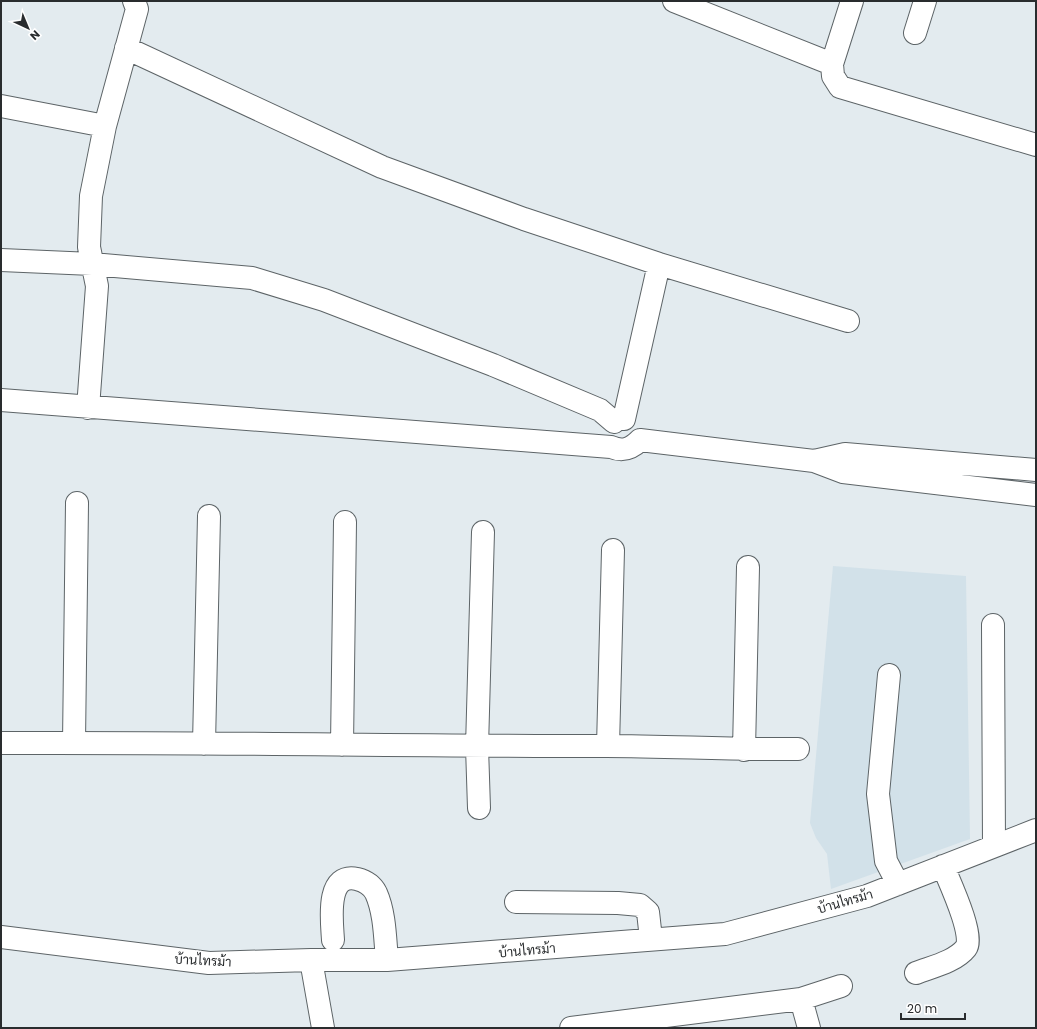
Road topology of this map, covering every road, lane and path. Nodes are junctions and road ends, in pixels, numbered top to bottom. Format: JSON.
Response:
{"nodes":[{"id":1,"x":134,"y":1,"type":"edge"},
{"id":2,"x":674,"y":1,"type":"edge"},
{"id":3,"x":852,"y":1,"type":"edge"},
{"id":4,"x":925,"y":1,"type":"edge"},
{"id":5,"x":915,"y":33,"type":"dead end"},
{"id":6,"x":126,"y":48,"type":"junction"},
{"id":7,"x":832,"y":64,"type":"junction"},
{"id":8,"x":1,"y":106,"type":"edge"},
{"id":9,"x":105,"y":126,"type":"junction"},
{"id":10,"x":1036,"y":145,"type":"edge"},
{"id":11,"x":1,"y":260,"type":"edge"},
{"id":12,"x":92,"y":264,"type":"junction"},
{"id":13,"x":659,"y":264,"type":"junction"},
{"id":14,"x":848,"y":320,"type":"dead end"},
{"id":15,"x":1,"y":400,"type":"edge"},
{"id":16,"x":88,"y":408,"type":"junction"},
{"id":17,"x":619,"y":420,"type":"junction"},
{"id":18,"x":640,"y":440,"type":"junction"},
{"id":19,"x":611,"y":447,"type":"junction"},
{"id":20,"x":814,"y":461,"type":"junction"},
{"id":21,"x":1036,"y":470,"type":"edge"},
{"id":22,"x":1036,"y":495,"type":"edge"},
{"id":23,"x":77,"y":503,"type":"dead end"},
{"id":24,"x":209,"y":516,"type":"dead end"},
{"id":25,"x":345,"y":522,"type":"dead end"},
{"id":26,"x":483,"y":532,"type":"dead end"},
{"id":27,"x":613,"y":550,"type":"dead end"},
{"id":28,"x":748,"y":567,"type":"dead end"},
{"id":29,"x":993,"y":626,"type":"dead end"},
{"id":30,"x":889,"y":675,"type":"dead end"},
{"id":31,"x":1,"y":743,"type":"edge"},
{"id":32,"x":74,"y":743,"type":"junction"},
{"id":33,"x":204,"y":744,"type":"junction"},
{"id":34,"x":342,"y":745,"type":"junction"},
{"id":35,"x":608,"y":746,"type":"junction"},
{"id":36,"x":477,"y":747,"type":"junction"},
{"id":37,"x":798,"y":748,"type":"dead end"},
{"id":38,"x":744,"y":750,"type":"junction"},
{"id":39,"x":479,"y":808,"type":"dead end"},
{"id":40,"x":1036,"y":830,"type":"edge"},
{"id":41,"x":994,"y":846,"type":"junction"},
{"id":42,"x":943,"y":866,"type":"junction"},
{"id":43,"x":898,"y":884,"type":"junction"},
{"id":44,"x":516,"y":902,"type":"dead end"},
{"id":45,"x":1,"y":937,"type":"edge"},
{"id":46,"x":651,"y":939,"type":"junction"},
{"id":47,"x":332,"y":940,"type":"dead end"},
{"id":48,"x":311,"y":960,"type":"junction"},
{"id":49,"x":387,"y":960,"type":"junction"},
{"id":50,"x":916,"y":973,"type":"dead end"},
{"id":51,"x":841,"y":986,"type":"dead end"},
{"id":52,"x":801,"y":999,"type":"junction"},
{"id":53,"x":323,"y":1028,"type":"edge"},
{"id":54,"x":571,"y":1028,"type":"edge"},
{"id":55,"x":810,"y":1028,"type":"edge"}],
"edges":[{"from":1,"to":6,"type":"street"},
{"from":2,"to":7,"type":"street"},
{"from":3,"to":7,"type":"street"},
{"from":4,"to":5,"type":"street"},
{"from":6,"to":9,"type":"street"},
{"from":6,"to":13,"type":"street"},
{"from":7,"to":10,"type":"street"},
{"from":8,"to":9,"type":"street"},
{"from":9,"to":12,"type":"street"},
{"from":11,"to":12,"type":"street"},
{"from":12,"to":16,"type":"street"},
{"from":12,"to":17,"type":"street"},
{"from":13,"to":14,"type":"street"},
{"from":13,"to":17,"type":"street"},
{"from":15,"to":16,"type":"street"},
{"from":16,"to":19,"type":"street"},
{"from":17,"to":18,"type":"street"},
{"from":17,"to":19,"type":"street"},
{"from":18,"to":19,"type":"street"},
{"from":18,"to":20,"type":"street"},
{"from":20,"to":21,"type":"street"},
{"from":20,"to":22,"type":"street"},
{"from":23,"to":32,"type":"street"},
{"from":24,"to":33,"type":"street"},
{"from":25,"to":34,"type":"street"},
{"from":26,"to":36,"type":"street"},
{"from":27,"to":35,"type":"street"},
{"from":28,"to":38,"type":"street"},
{"from":29,"to":41,"type":"street"},
{"from":30,"to":43,"type":"street"},
{"from":31,"to":32,"type":"street"},
{"from":32,"to":33,"type":"street"},
{"from":33,"to":34,"type":"street"},
{"from":34,"to":36,"type":"street"},
{"from":35,"to":36,"type":"street"},
{"from":35,"to":38,"type":"street"},
{"from":36,"to":39,"type":"street"},
{"from":37,"to":38,"type":"street"},
{"from":40,"to":41,"type":"street","name":"บ้านไทรม้า"},
{"from":41,"to":42,"type":"street","name":"บ้านไทรม้า"},
{"from":42,"to":43,"type":"street","name":"บ้านไทรม้า"},
{"from":42,"to":50,"type":"street"},
{"from":43,"to":46,"type":"street","name":"บ้านไทรม้า"},
{"from":44,"to":46,"type":"street"},
{"from":45,"to":48,"type":"street","name":"บ้านไทรม้า"},
{"from":46,"to":49,"type":"street","name":"บ้านไทรม้า"},
{"from":47,"to":49,"type":"street"},
{"from":48,"to":49,"type":"street","name":"บ้านไทรม้า"},
{"from":48,"to":53,"type":"street"},
{"from":51,"to":52,"type":"street"},
{"from":52,"to":54,"type":"street"},
{"from":52,"to":55,"type":"street"}]}
